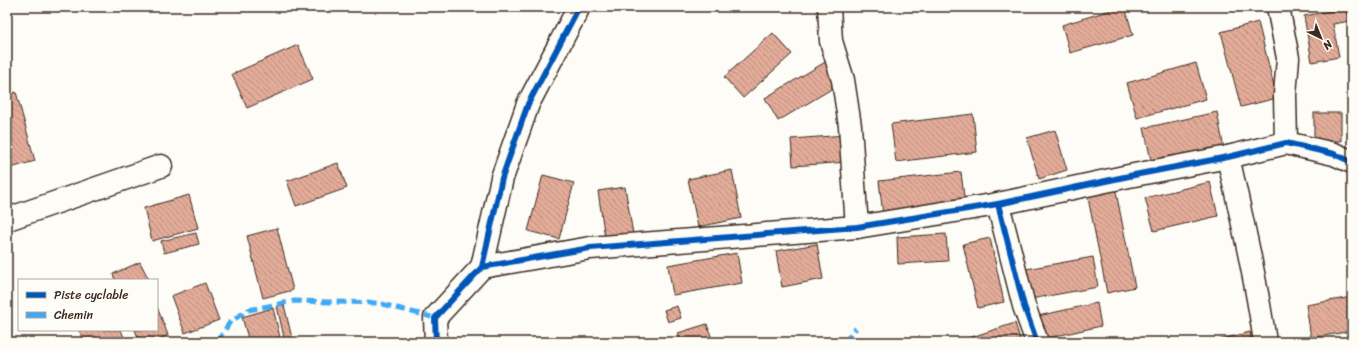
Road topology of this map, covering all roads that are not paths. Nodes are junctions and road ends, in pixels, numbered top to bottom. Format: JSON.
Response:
{"nodes":[{"id":1,"x":579,"y":7,"type":"edge"},
{"id":2,"x":829,"y":7,"type":"edge"},
{"id":3,"x":1278,"y":7,"type":"edge"},
{"id":4,"x":1286,"y":143,"type":"junction"},
{"id":5,"x":1228,"y":157,"type":"junction"},
{"id":6,"x":1352,"y":162,"type":"edge"},
{"id":7,"x":161,"y":166,"type":"dead end"},
{"id":8,"x":998,"y":204,"type":"junction"},
{"id":9,"x":7,"y":217,"type":"edge"},
{"id":10,"x":857,"y":227,"type":"junction"},
{"id":11,"x":482,"y":267,"type":"junction"},
{"id":12,"x":436,"y":342,"type":"edge"},
{"id":13,"x":1037,"y":342,"type":"edge"},
{"id":14,"x":1265,"y":342,"type":"edge"}],
"edges":[{"from":1,"to":11,"type":"street"},
{"from":2,"to":10,"type":"street"},
{"from":3,"to":4,"type":"street"},
{"from":4,"to":5,"type":"street"},
{"from":4,"to":6,"type":"street"},
{"from":5,"to":8,"type":"street"},
{"from":5,"to":14,"type":"street"},
{"from":7,"to":9,"type":"street"},
{"from":8,"to":10,"type":"street"},
{"from":8,"to":13,"type":"street"},
{"from":10,"to":11,"type":"street"},
{"from":11,"to":12,"type":"street"}]}
